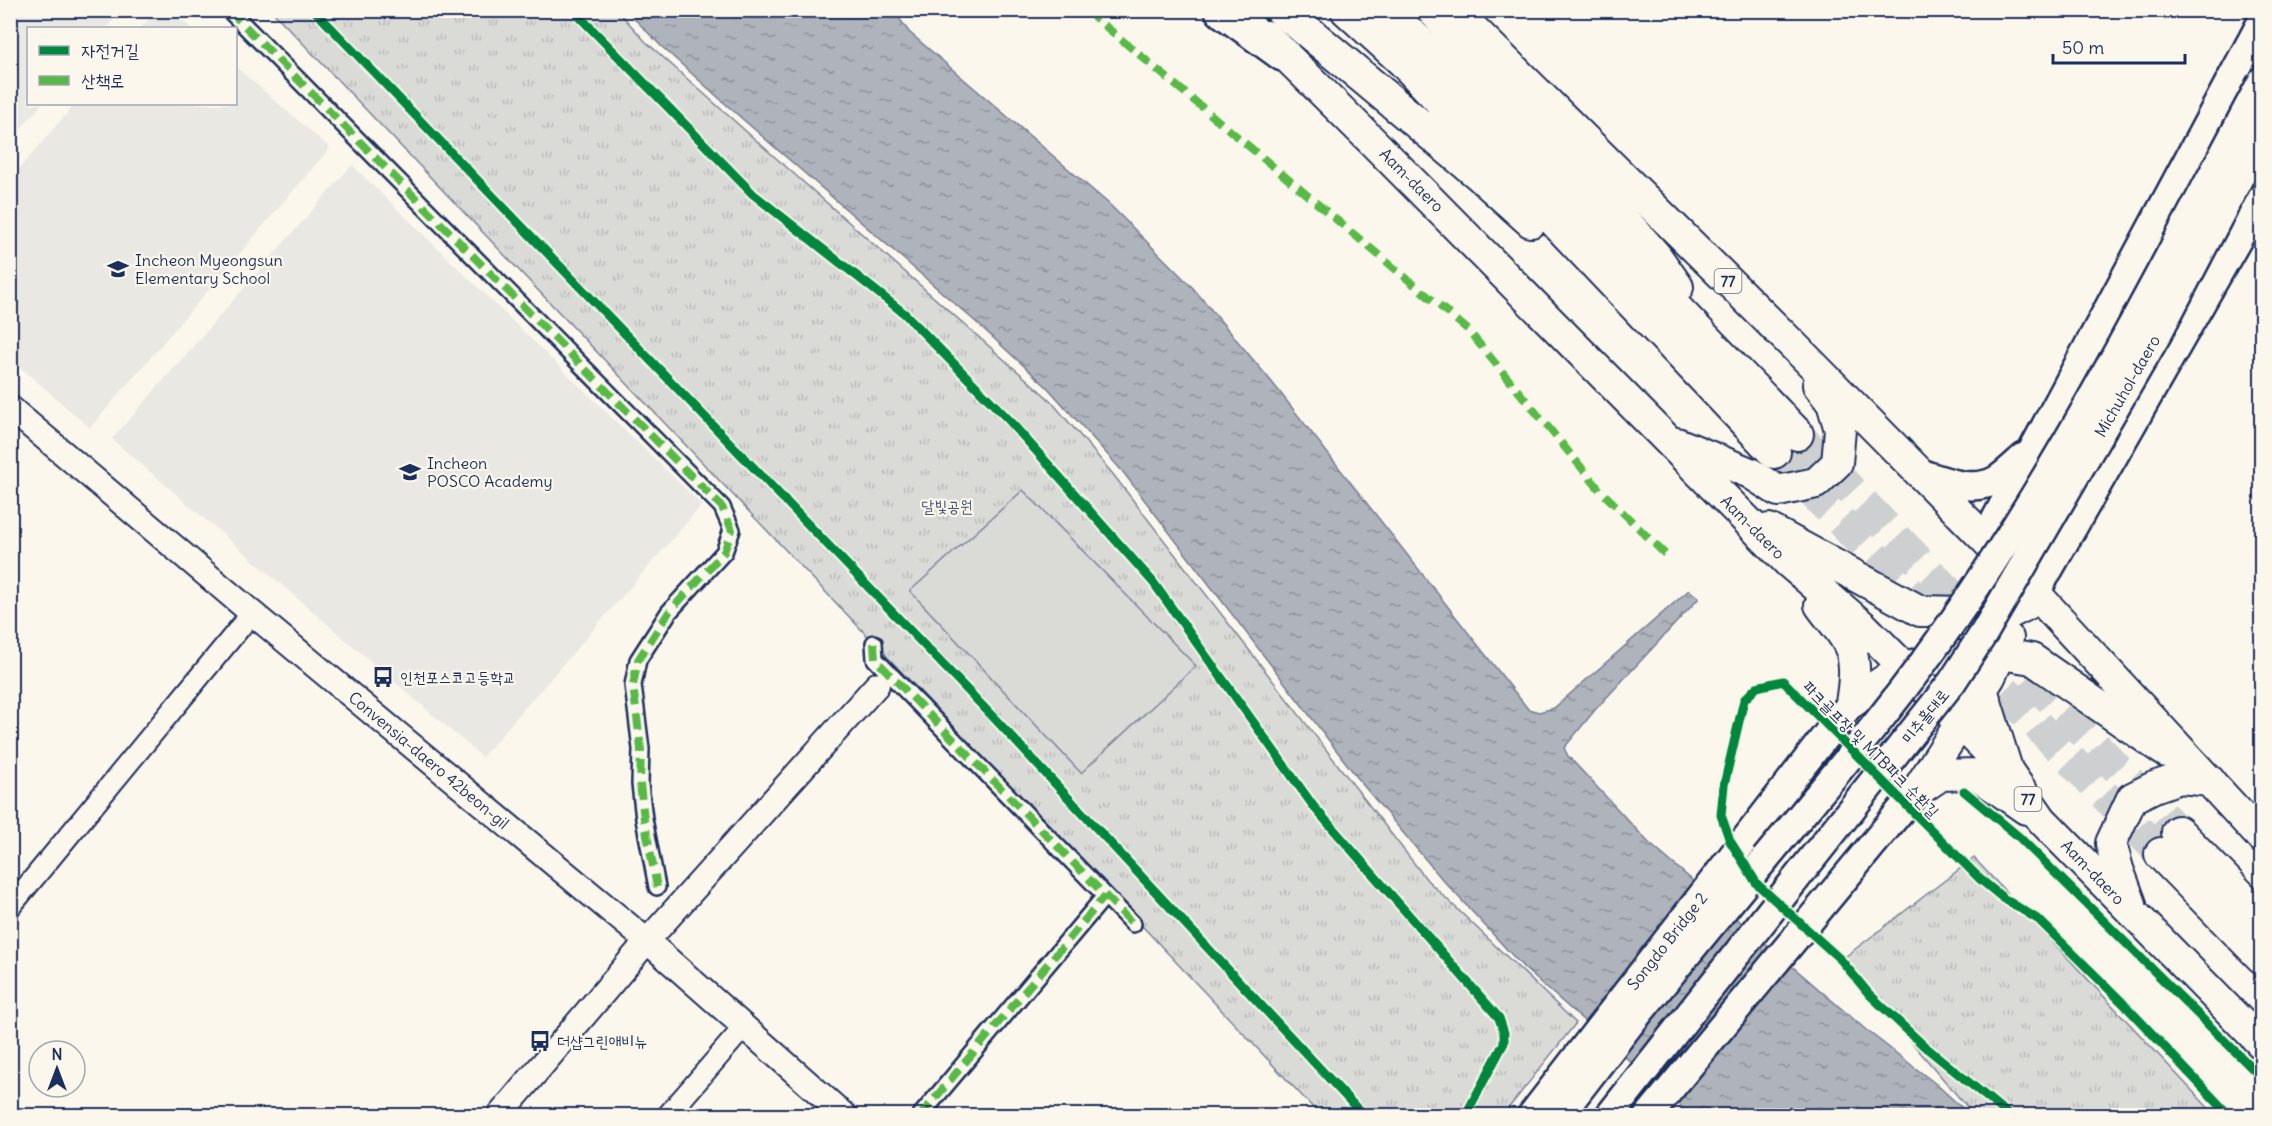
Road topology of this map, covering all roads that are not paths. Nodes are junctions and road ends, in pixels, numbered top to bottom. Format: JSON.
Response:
{"nodes":[{"id":1,"x":229,"y":10,"type":"edge"},
{"id":2,"x":1222,"y":10,"type":"edge"},
{"id":3,"x":1241,"y":10,"type":"edge"},
{"id":4,"x":1282,"y":10,"type":"edge"},
{"id":5,"x":1347,"y":10,"type":"edge"},
{"id":6,"x":1385,"y":10,"type":"edge"},
{"id":7,"x":1433,"y":10,"type":"edge"},
{"id":8,"x":1454,"y":10,"type":"edge"},
{"id":9,"x":2262,"y":21,"type":"edge"},
{"id":10,"x":1283,"y":54,"type":"junction"},
{"id":11,"x":2262,"y":81,"type":"edge"},
{"id":12,"x":2262,"y":135,"type":"edge"},
{"id":13,"x":2262,"y":197,"type":"edge"},
{"id":14,"x":1683,"y":355,"type":"junction"},
{"id":15,"x":1805,"y":357,"type":"junction"},
{"id":16,"x":1738,"y":374,"type":"junction"},
{"id":17,"x":10,"y":408,"type":"edge"},
{"id":18,"x":1666,"y":439,"type":"junction"},
{"id":19,"x":2034,"y":448,"type":"junction"},
{"id":20,"x":1920,"y":473,"type":"junction"},
{"id":21,"x":1738,"y":512,"type":"junction"},
{"id":22,"x":1992,"y":553,"type":"junction"},
{"id":23,"x":1788,"y":562,"type":"junction"},
{"id":24,"x":2036,"y":592,"type":"junction"},
{"id":25,"x":252,"y":613,"type":"junction"},
{"id":26,"x":1983,"y":615,"type":"junction"},
{"id":27,"x":874,"y":643,"type":"dead end"},
{"id":28,"x":1992,"y":654,"type":"junction"},
{"id":29,"x":1904,"y":667,"type":"junction"},
{"id":30,"x":878,"y":685,"type":"dead end"},
{"id":31,"x":1982,"y":689,"type":"junction"},
{"id":32,"x":1851,"y":703,"type":"junction"},
{"id":33,"x":1960,"y":723,"type":"junction"},
{"id":34,"x":2007,"y":770,"type":"junction"},
{"id":35,"x":2210,"y":781,"type":"junction"},
{"id":36,"x":1916,"y":792,"type":"junction"},
{"id":37,"x":2042,"y":820,"type":"junction"},
{"id":38,"x":2262,"y":838,"type":"edge"},
{"id":39,"x":1765,"y":859,"type":"joint"},
{"id":40,"x":657,"y":887,"type":"dead end"},
{"id":41,"x":1106,"y":896,"type":"junction"},
{"id":42,"x":10,"y":907,"type":"edge"},
{"id":43,"x":2135,"y":914,"type":"junction"},
{"id":44,"x":2262,"y":918,"type":"edge"},
{"id":45,"x":1132,"y":924,"type":"dead end"},
{"id":46,"x":647,"y":941,"type":"junction"},
{"id":47,"x":2262,"y":957,"type":"edge"},
{"id":48,"x":744,"y":1028,"type":"junction"},
{"id":49,"x":2262,"y":1044,"type":"edge"},
{"id":50,"x":1596,"y":1051,"type":"junction"},
{"id":51,"x":1653,"y":1109,"type":"edge"},
{"id":52,"x":499,"y":1116,"type":"edge"},
{"id":53,"x":667,"y":1116,"type":"edge"},
{"id":54,"x":845,"y":1116,"type":"edge"},
{"id":55,"x":920,"y":1116,"type":"edge"},
{"id":56,"x":1531,"y":1116,"type":"edge"},
{"id":57,"x":1559,"y":1116,"type":"edge"},
{"id":58,"x":1609,"y":1116,"type":"edge"}],
"edges":[{"from":1,"to":40,"type":"street"},
{"from":2,"to":10,"type":"highway"},
{"from":3,"to":10,"type":"main road","name":"Aam-daero","number":"77"},
{"from":4,"to":14,"type":"highway"},
{"from":5,"to":14,"type":"highway"},
{"from":6,"to":16,"type":"highway"},
{"from":7,"to":16,"type":"highway"},
{"from":8,"to":15,"type":"main road","number":"77"},
{"from":9,"to":19,"type":"main road"},
{"from":10,"to":18,"type":"main road","name":"Aam-daero","number":"77"},
{"from":11,"to":22,"type":"main road","name":"Michuhol-daero","bridge":true},
{"from":12,"to":58,"type":"main road","name":"미추홀대로","bridge":true},
{"from":13,"to":24,"type":"main road"},
{"from":14,"to":16,"type":"highway"},
{"from":15,"to":18,"type":"main road"},
{"from":15,"to":20,"type":"main road","number":"77"},
{"from":17,"to":25,"type":"street","name":"Convensia-daero 42beon-gil"},
{"from":18,"to":21,"type":"main road","name":"Aam-daero","number":"77"},
{"from":19,"to":20,"type":"main road"},
{"from":19,"to":22,"type":"main road"},
{"from":20,"to":22,"type":"main road","number":"77"},
{"from":21,"to":23,"type":"main road","name":"Aam-daero","number":"77"},
{"from":21,"to":26,"type":"main road"},
{"from":22,"to":24,"type":"main road","number":"77"},
{"from":22,"to":26,"type":"main road"},
{"from":22,"to":26,"type":"main road","name":"미추홀대로","bridge":true},
{"from":23,"to":29,"type":"main road","name":"Aam-daero","number":"77"},
{"from":23,"to":32,"type":"main road"},
{"from":24,"to":26,"type":"main road"},
{"from":24,"to":35,"type":"main road","number":"77"},
{"from":25,"to":42,"type":"street"},
{"from":25,"to":46,"type":"street","name":"Convensia-daero 42beon-gil"},
{"from":26,"to":28,"type":"main road"},
{"from":26,"to":39,"type":"main road","name":"미추홀대로","bridge":true},
{"from":27,"to":41,"type":"street"},
{"from":28,"to":29,"type":"main road"},
{"from":28,"to":31,"type":"main road"},
{"from":28,"to":35,"type":"main road"},
{"from":29,"to":32,"type":"main road"},
{"from":29,"to":33,"type":"main road","name":"Aam-daero","number":"77"},
{"from":30,"to":46,"type":"street"},
{"from":31,"to":33,"type":"main road"},
{"from":31,"to":34,"type":"main road"},
{"from":32,"to":50,"type":"main road","name":"Songdo Bridge 2"},
{"from":33,"to":34,"type":"main road","name":"Aam-daero","number":"77"},
{"from":33,"to":36,"type":"main road"},
{"from":34,"to":37,"type":"main road","name":"Aam-daero","number":"77"},
{"from":35,"to":38,"type":"main road","number":"77"},
{"from":35,"to":43,"type":"main road"},
{"from":36,"to":37,"type":"main road"},
{"from":36,"to":51,"type":"main road"},
{"from":37,"to":43,"type":"main road","name":"Aam-daero","number":"77"},
{"from":39,"to":50,"type":"main road","name":"Songdo Bridge 2"},
{"from":41,"to":45,"type":"street"},
{"from":41,"to":55,"type":"street"},
{"from":43,"to":49,"type":"main road","name":"Aam-daero","number":"77"},
{"from":44,"to":47,"type":"highway"},
{"from":46,"to":48,"type":"street","name":"Convensia-daero 42beon-gil"},
{"from":46,"to":52,"type":"street"},
{"from":48,"to":53,"type":"street"},
{"from":48,"to":54,"type":"street","name":"Convensia-daero 42beon-gil"},
{"from":50,"to":56,"type":"main road"},
{"from":50,"to":57,"type":"main road"}]}
